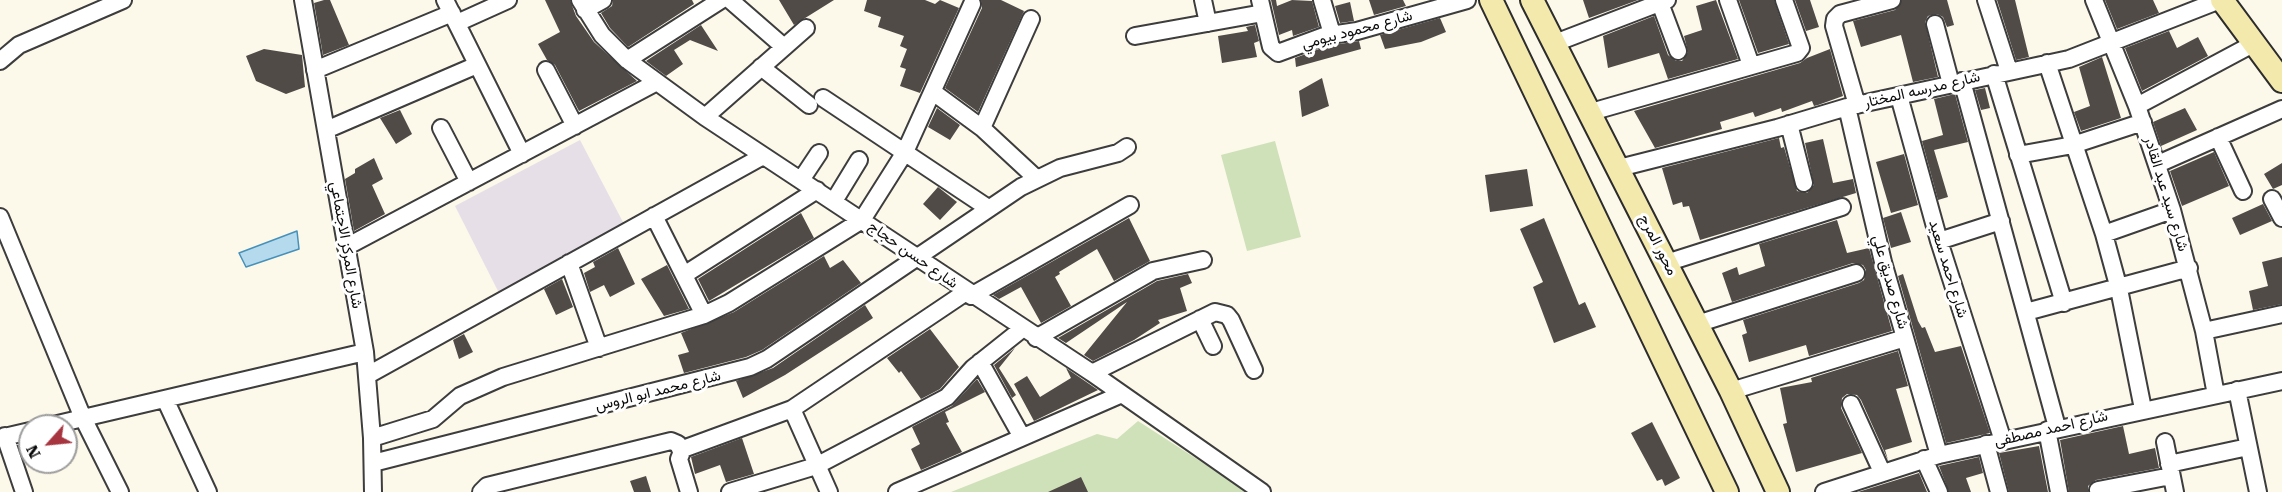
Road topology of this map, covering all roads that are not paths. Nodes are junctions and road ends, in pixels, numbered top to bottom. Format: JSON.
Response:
{"nodes":[{"id":1,"x":123,"y":0,"type":"edge"},
{"id":2,"x":508,"y":0,"type":"edge"},
{"id":3,"x":603,"y":0,"type":"edge"},
{"id":4,"x":722,"y":0,"type":"edge"},
{"id":5,"x":730,"y":0,"type":"edge"},
{"id":6,"x":1203,"y":0,"type":"edge"},
{"id":7,"x":1322,"y":0,"type":"edge"},
{"id":8,"x":1467,"y":0,"type":"edge"},
{"id":9,"x":1491,"y":0,"type":"edge"},
{"id":10,"x":1532,"y":0,"type":"edge"},
{"id":11,"x":1728,"y":0,"type":"edge"},
{"id":12,"x":1892,"y":0,"type":"edge"},
{"id":13,"x":1986,"y":0,"type":"edge"},
{"id":14,"x":2094,"y":0,"type":"edge"},
{"id":15,"x":2221,"y":0,"type":"edge"},
{"id":16,"x":1664,"y":1,"type":"edge"},
{"id":17,"x":1789,"y":1,"type":"edge"},
{"id":18,"x":307,"y":2,"type":"edge"},
{"id":19,"x":972,"y":4,"type":"dead end"},
{"id":20,"x":583,"y":5,"type":"edge"},
{"id":21,"x":1261,"y":6,"type":"edge"},
{"id":22,"x":451,"y":12,"type":"edge"},
{"id":23,"x":1031,"y":20,"type":"dead end"},
{"id":24,"x":1208,"y":23,"type":"junction"},
{"id":25,"x":1935,"y":24,"type":"dead end"},
{"id":26,"x":806,"y":28,"type":"dead end"},
{"id":27,"x":1332,"y":34,"type":"junction"},
{"id":28,"x":1135,"y":36,"type":"dead end"},
{"id":29,"x":1555,"y":44,"type":"junction"},
{"id":30,"x":2112,"y":44,"type":"junction"},
{"id":31,"x":2253,"y":44,"type":"junction"},
{"id":32,"x":784,"y":47,"type":"junction"},
{"id":33,"x":1678,"y":51,"type":"dead end"},
{"id":34,"x":627,"y":60,"type":"junction"},
{"id":35,"x":0,"y":61,"type":"edge"},
{"id":36,"x":2047,"y":63,"type":"junction"},
{"id":37,"x":477,"y":65,"type":"junction"},
{"id":38,"x":1751,"y":65,"type":"junction"},
{"id":39,"x":761,"y":67,"type":"junction"},
{"id":40,"x":315,"y":70,"type":"junction"},
{"id":41,"x":546,"y":70,"type":"dead end"},
{"id":42,"x":2002,"y":73,"type":"junction"},
{"id":43,"x":2282,"y":81,"type":"edge"},
{"id":44,"x":657,"y":82,"type":"junction"},
{"id":45,"x":1957,"y":83,"type":"junction"},
{"id":46,"x":933,"y":92,"type":"junction"},
{"id":47,"x":1899,"y":96,"type":"junction"},
{"id":48,"x":1852,"y":106,"type":"junction"},
{"id":49,"x":2282,"y":109,"type":"edge"},
{"id":50,"x":1591,"y":112,"type":"junction"},
{"id":51,"x":2140,"y":114,"type":"junction"},
{"id":52,"x":705,"y":117,"type":"junction"},
{"id":53,"x":1789,"y":123,"type":"junction"},
{"id":54,"x":575,"y":126,"type":"junction"},
{"id":55,"x":441,"y":128,"type":"dead end"},
{"id":56,"x":982,"y":128,"type":"junction"},
{"id":57,"x":326,"y":130,"type":"junction"},
{"id":58,"x":2218,"y":137,"type":"junction"},
{"id":59,"x":2073,"y":145,"type":"junction"},
{"id":60,"x":1127,"y":147,"type":"dead end"},
{"id":61,"x":905,"y":152,"type":"junction"},
{"id":62,"x":819,"y":153,"type":"dead end"},
{"id":63,"x":522,"y":154,"type":"junction"},
{"id":64,"x":2018,"y":154,"type":"junction"},
{"id":65,"x":763,"y":156,"type":"junction"},
{"id":66,"x":859,"y":160,"type":"dead end"},
{"id":67,"x":2158,"y":164,"type":"junction"},
{"id":68,"x":1619,"y":168,"type":"junction"},
{"id":69,"x":1037,"y":179,"type":"junction"},
{"id":70,"x":801,"y":180,"type":"junction"},
{"id":71,"x":470,"y":182,"type":"junction"},
{"id":72,"x":1804,"y":183,"type":"dead end"},
{"id":73,"x":817,"y":190,"type":"junction"},
{"id":74,"x":2243,"y":191,"type":"dead end"},
{"id":75,"x":2272,"y":199,"type":"dead end"},
{"id":76,"x":834,"y":201,"type":"junction"},
{"id":77,"x":1130,"y":205,"type":"dead end"},
{"id":78,"x":1842,"y":207,"type":"dead end"},
{"id":79,"x":988,"y":208,"type":"junction"},
{"id":80,"x":2172,"y":210,"type":"junction"},
{"id":81,"x":654,"y":216,"type":"junction"},
{"id":82,"x":0,"y":217,"type":"edge"},
{"id":83,"x":2282,"y":218,"type":"edge"},
{"id":84,"x":862,"y":220,"type":"junction"},
{"id":85,"x":2001,"y":221,"type":"junction"},
{"id":86,"x":2104,"y":234,"type":"junction"},
{"id":87,"x":1939,"y":241,"type":"junction"},
{"id":88,"x":346,"y":247,"type":"junction"},
{"id":89,"x":915,"y":258,"type":"junction"},
{"id":90,"x":1203,"y":260,"type":"dead end"},
{"id":91,"x":569,"y":263,"type":"junction"},
{"id":92,"x":1666,"y":263,"type":"junction"},
{"id":93,"x":2189,"y":268,"type":"junction"},
{"id":94,"x":1856,"y":273,"type":"dead end"},
{"id":95,"x":684,"y":275,"type":"junction"},
{"id":96,"x":2119,"y":289,"type":"junction"},
{"id":97,"x":968,"y":294,"type":"junction"},
{"id":98,"x":2064,"y":303,"type":"junction"},
{"id":99,"x":2026,"y":312,"type":"junction"},
{"id":100,"x":2282,"y":314,"type":"edge"},
{"id":101,"x":704,"y":315,"type":"junction"},
{"id":102,"x":1200,"y":319,"type":"junction"},
{"id":103,"x":1697,"y":324,"type":"junction"},
{"id":104,"x":2204,"y":331,"type":"junction"},
{"id":105,"x":1029,"y":333,"type":"junction"},
{"id":106,"x":1905,"y":339,"type":"junction"},
{"id":107,"x":1212,"y":346,"type":"dead end"},
{"id":108,"x":599,"y":348,"type":"junction"},
{"id":109,"x":365,"y":352,"type":"junction"},
{"id":110,"x":981,"y":362,"type":"junction"},
{"id":111,"x":1254,"y":370,"type":"dead end"},
{"id":112,"x":1092,"y":373,"type":"junction"},
{"id":113,"x":368,"y":375,"type":"junction"},
{"id":114,"x":2282,"y":381,"type":"edge"},
{"id":115,"x":2237,"y":390,"type":"junction"},
{"id":116,"x":1731,"y":391,"type":"junction"},
{"id":117,"x":1122,"y":394,"type":"junction"},
{"id":118,"x":2216,"y":395,"type":"junction"},
{"id":119,"x":165,"y":399,"type":"junction"},
{"id":120,"x":1851,"y":404,"type":"dead end"},
{"id":121,"x":792,"y":409,"type":"junction"},
{"id":122,"x":2143,"y":409,"type":"junction"},
{"id":123,"x":83,"y":418,"type":"junction"},
{"id":124,"x":78,"y":419,"type":"edge"},
{"id":125,"x":2052,"y":428,"type":"junction"},
{"id":126,"x":18,"y":432,"type":"edge"},
{"id":127,"x":2,"y":435,"type":"edge"},
{"id":128,"x":1022,"y":437,"type":"junction"},
{"id":129,"x":372,"y":438,"type":"junction"},
{"id":130,"x":2003,"y":441,"type":"junction"},
{"id":131,"x":2165,"y":442,"type":"dead end"},
{"id":132,"x":1986,"y":444,"type":"junction"},
{"id":133,"x":2248,"y":447,"type":"junction"},
{"id":134,"x":683,"y":449,"type":"junction"},
{"id":135,"x":1931,"y":457,"type":"junction"},
{"id":136,"x":373,"y":463,"type":"junction"},
{"id":137,"x":816,"y":466,"type":"junction"},
{"id":138,"x":1882,"y":472,"type":"junction"},
{"id":139,"x":2172,"y":477,"type":"edge"},
{"id":140,"x":482,"y":490,"type":"edge"},
{"id":141,"x":2098,"y":490,"type":"dead end"},
{"id":142,"x":24,"y":492,"type":"edge"},
{"id":143,"x":120,"y":492,"type":"edge"},
{"id":144,"x":208,"y":492,"type":"edge"},
{"id":145,"x":373,"y":492,"type":"edge"},
{"id":146,"x":689,"y":492,"type":"edge"},
{"id":147,"x":730,"y":492,"type":"edge"},
{"id":148,"x":829,"y":492,"type":"edge"},
{"id":149,"x":897,"y":492,"type":"edge"},
{"id":150,"x":1262,"y":492,"type":"edge"},
{"id":151,"x":1727,"y":492,"type":"edge"},
{"id":152,"x":1778,"y":492,"type":"edge"},
{"id":153,"x":1824,"y":492,"type":"edge"},
{"id":154,"x":1939,"y":492,"type":"edge"},
{"id":155,"x":1999,"y":492,"type":"edge"},
{"id":156,"x":2059,"y":492,"type":"edge"},
{"id":157,"x":2258,"y":492,"type":"edge"}],
"edges":[{"from":1,"to":35,"type":"street"},
{"from":2,"to":22,"type":"street"},
{"from":3,"to":20,"type":"street"},
{"from":4,"to":34,"type":"street"},
{"from":5,"to":32,"type":"street"},
{"from":6,"to":24,"type":"street"},
{"from":7,"to":27,"type":"street"},
{"from":8,"to":27,"type":"street","name":"شارع محمود بيومي"},
{"from":9,"to":151,"type":"main road"},
{"from":10,"to":29,"type":"main road","name":"محور المرج"},
{"from":11,"to":38,"type":"street"},
{"from":12,"to":48,"type":"street","name":"شارع صديق علي"},
{"from":13,"to":42,"type":"street"},
{"from":14,"to":30,"type":"street","name":"شارع سيد عبد القادر"},
{"from":15,"to":30,"type":"street","name":"شارع مدرسه المختار"},
{"from":15,"to":31,"type":"main road"},
{"from":16,"to":29,"type":"street"},
{"from":16,"to":33,"type":"street"},
{"from":17,"to":38,"type":"street"},
{"from":18,"to":40,"type":"street","name":"شارع المركز الاجتماعي"},
{"from":19,"to":46,"type":"street"},
{"from":20,"to":34,"type":"street","name":"شارع حسن حجاج"},
{"from":21,"to":24,"type":"street","name":"شارع محمود بيومي"},
{"from":21,"to":27,"type":"street","name":"شارع محمود بيومي"},
{"from":22,"to":37,"type":"street"},
{"from":22,"to":40,"type":"street"},
{"from":23,"to":56,"type":"street"},
{"from":24,"to":28,"type":"street","name":"شارع محمود بيومي"},
{"from":25,"to":45,"type":"street"},
{"from":26,"to":32,"type":"street"},
{"from":29,"to":50,"type":"main road","name":"محور المرج"},
{"from":30,"to":36,"type":"street","name":"شارع مدرسه المختار"},
{"from":30,"to":51,"type":"street","name":"شارع سيد عبد القادر"},
{"from":31,"to":43,"type":"main road"},
{"from":31,"to":51,"type":"street"},
{"from":32,"to":39,"type":"street"},
{"from":34,"to":44,"type":"street","name":"شارع حسن حجاج"},
{"from":36,"to":42,"type":"street","name":"شارع مدرسه المختار"},
{"from":36,"to":59,"type":"street"},
{"from":37,"to":57,"type":"street"},
{"from":37,"to":63,"type":"street"},
{"from":38,"to":50,"type":"street"},
{"from":39,"to":52,"type":"street"},
{"from":39,"to":61,"type":"street"},
{"from":40,"to":57,"type":"street","name":"شارع المركز الاجتماعي"},
{"from":41,"to":54,"type":"street"},
{"from":42,"to":45,"type":"street","name":"شارع مدرسه المختار"},
{"from":42,"to":64,"type":"street"},
{"from":44,"to":52,"type":"street","name":"شارع حسن حجاج"},
{"from":44,"to":54,"type":"street"},
{"from":45,"to":47,"type":"street","name":"شارع مدرسه المختار"},
{"from":45,"to":85,"type":"street"},
{"from":46,"to":56,"type":"street"},
{"from":46,"to":61,"type":"street"},
{"from":47,"to":48,"type":"street","name":"شارع مدرسه المختار"},
{"from":47,"to":87,"type":"street","name":"شارع احمد سعيد"},
{"from":48,"to":53,"type":"street","name":"شارع مدرسه المختار"},
{"from":48,"to":106,"type":"street","name":"شارع صديق علي"},
{"from":49,"to":58,"type":"street"},
{"from":50,"to":68,"type":"main road","name":"محور المرج"},
{"from":51,"to":59,"type":"street"},
{"from":51,"to":67,"type":"street","name":"شارع سيد عبد القادر"},
{"from":52,"to":65,"type":"street","name":"شارع حسن حجاج"},
{"from":53,"to":68,"type":"street","name":"شارع مدرسه المختار"},
{"from":53,"to":72,"type":"street"},
{"from":54,"to":63,"type":"street"},
{"from":55,"to":71,"type":"street"},
{"from":56,"to":69,"type":"street"},
{"from":57,"to":88,"type":"street","name":"شارع المركز الاجتماعي"},
{"from":58,"to":67,"type":"street"},
{"from":58,"to":74,"type":"street"},
{"from":59,"to":64,"type":"street"},
{"from":59,"to":86,"type":"street"},
{"from":60,"to":69,"type":"street","name":"شارع محمد ابو الروس"},
{"from":61,"to":79,"type":"street"},
{"from":61,"to":84,"type":"street"},
{"from":62,"to":70,"type":"street"},
{"from":63,"to":71,"type":"street"},
{"from":64,"to":98,"type":"street"},
{"from":65,"to":70,"type":"street","name":"شارع حسن حجاج"},
{"from":65,"to":81,"type":"street"},
{"from":66,"to":76,"type":"street"},
{"from":67,"to":80,"type":"street","name":"شارع سيد عبد القادر"},
{"from":68,"to":92,"type":"main road","name":"محور المرج"},
{"from":69,"to":79,"type":"street","name":"شارع محمد ابو الروس"},
{"from":70,"to":73,"type":"street","name":"شارع حسن حجاج"},
{"from":71,"to":88,"type":"street"},
{"from":73,"to":76,"type":"street","name":"شارع حسن حجاج"},
{"from":73,"to":95,"type":"street"},
{"from":75,"to":83,"type":"street"},
{"from":76,"to":84,"type":"street","name":"شارع حسن حجاج"},
{"from":77,"to":97,"type":"street"},
{"from":78,"to":92,"type":"street"},
{"from":79,"to":89,"type":"street","name":"شارع محمد ابو الروس"},
{"from":80,"to":86,"type":"street"},
{"from":80,"to":93,"type":"street","name":"شارع سيد عبد القادر"},
{"from":81,"to":91,"type":"street"},
{"from":81,"to":95,"type":"street"},
{"from":82,"to":123,"type":"street"},
{"from":84,"to":89,"type":"street","name":"شارع حسن حجاج"},
{"from":84,"to":101,"type":"street"},
{"from":85,"to":87,"type":"street"},
{"from":85,"to":99,"type":"street"},
{"from":86,"to":96,"type":"street"},
{"from":87,"to":130,"type":"street","name":"شارع احمد سعيد"},
{"from":88,"to":109,"type":"street","name":"شارع المركز الاجتماعي"},
{"from":89,"to":97,"type":"street","name":"شارع حسن حجاج"},
{"from":89,"to":136,"type":"street","name":"شارع محمد ابو الروس"},
{"from":90,"to":105,"type":"street"},
{"from":91,"to":108,"type":"street"},
{"from":91,"to":113,"type":"street"},
{"from":92,"to":103,"type":"main road","name":"محور المرج"},
{"from":93,"to":96,"type":"street"},
{"from":93,"to":104,"type":"street","name":"شارع سيد عبد القادر"},
{"from":94,"to":103,"type":"street"},
{"from":95,"to":101,"type":"street"},
{"from":96,"to":98,"type":"street"},
{"from":96,"to":122,"type":"street"},
{"from":97,"to":105,"type":"street","name":"شارع حسن حجاج"},
{"from":97,"to":121,"type":"street"},
{"from":98,"to":99,"type":"street"},
{"from":99,"to":125,"type":"street"},
{"from":100,"to":104,"type":"street"},
{"from":101,"to":108,"type":"street"},
{"from":102,"to":107,"type":"street"},
{"from":102,"to":111,"type":"street"},
{"from":102,"to":112,"type":"street"},
{"from":103,"to":116,"type":"main road","name":"محور المرج"},
{"from":104,"to":118,"type":"street","name":"شارع سيد عبد القادر"},
{"from":105,"to":110,"type":"street"},
{"from":105,"to":112,"type":"street","name":"شارع حسن حجاج"},
{"from":106,"to":116,"type":"street"},
{"from":106,"to":135,"type":"street","name":"شارع صديق علي"},
{"from":108,"to":129,"type":"street"},
{"from":109,"to":113,"type":"street","name":"شارع المركز الاجتماعي"},
{"from":109,"to":119,"type":"street"},
{"from":110,"to":128,"type":"street"},
{"from":110,"to":137,"type":"street"},
{"from":112,"to":117,"type":"street","name":"شارع حسن حجاج"},
{"from":113,"to":129,"type":"street","name":"شارع المركز الاجتماعي"},
{"from":114,"to":115,"type":"street","name":"شارع احمد مصطفى"},
{"from":115,"to":118,"type":"street","name":"شارع احمد مصطفى"},
{"from":115,"to":133,"type":"street"},
{"from":116,"to":152,"type":"main road","name":"محور المرج"},
{"from":117,"to":128,"type":"street"},
{"from":117,"to":150,"type":"street","name":"شارع حسن حجاج"},
{"from":118,"to":122,"type":"street","name":"شارع احمد مصطفى"},
{"from":119,"to":123,"type":"street"},
{"from":119,"to":144,"type":"street"},
{"from":120,"to":138,"type":"street"},
{"from":121,"to":134,"type":"street"},
{"from":121,"to":137,"type":"street"},
{"from":122,"to":125,"type":"street","name":"شارع احمد مصطفى"},
{"from":123,"to":124,"type":"street"},
{"from":123,"to":143,"type":"street"},
{"from":125,"to":130,"type":"street","name":"شارع احمد مصطفى"},
{"from":125,"to":156,"type":"street"},
{"from":126,"to":127,"type":"street"},
{"from":127,"to":142,"type":"street"},
{"from":128,"to":149,"type":"street"},
{"from":129,"to":136,"type":"street","name":"شارع المركز الاجتماعي"},
{"from":130,"to":132,"type":"street","name":"شارع احمد مصطفى"},
{"from":131,"to":139,"type":"street"},
{"from":132,"to":135,"type":"street","name":"شارع احمد مصطفى"},
{"from":132,"to":155,"type":"street"},
{"from":133,"to":139,"type":"street"},
{"from":133,"to":157,"type":"street"},
{"from":134,"to":140,"type":"street"},
{"from":134,"to":146,"type":"street"},
{"from":135,"to":138,"type":"street","name":"شارع احمد مصطفى"},
{"from":135,"to":154,"type":"street","name":"شارع صديق علي"},
{"from":136,"to":145,"type":"street","name":"شارع المركز الاجتماعي"},
{"from":137,"to":147,"type":"street"},
{"from":137,"to":148,"type":"street"},
{"from":138,"to":153,"type":"street","name":"شارع احمد مصطفى"},
{"from":139,"to":141,"type":"street"}]}
